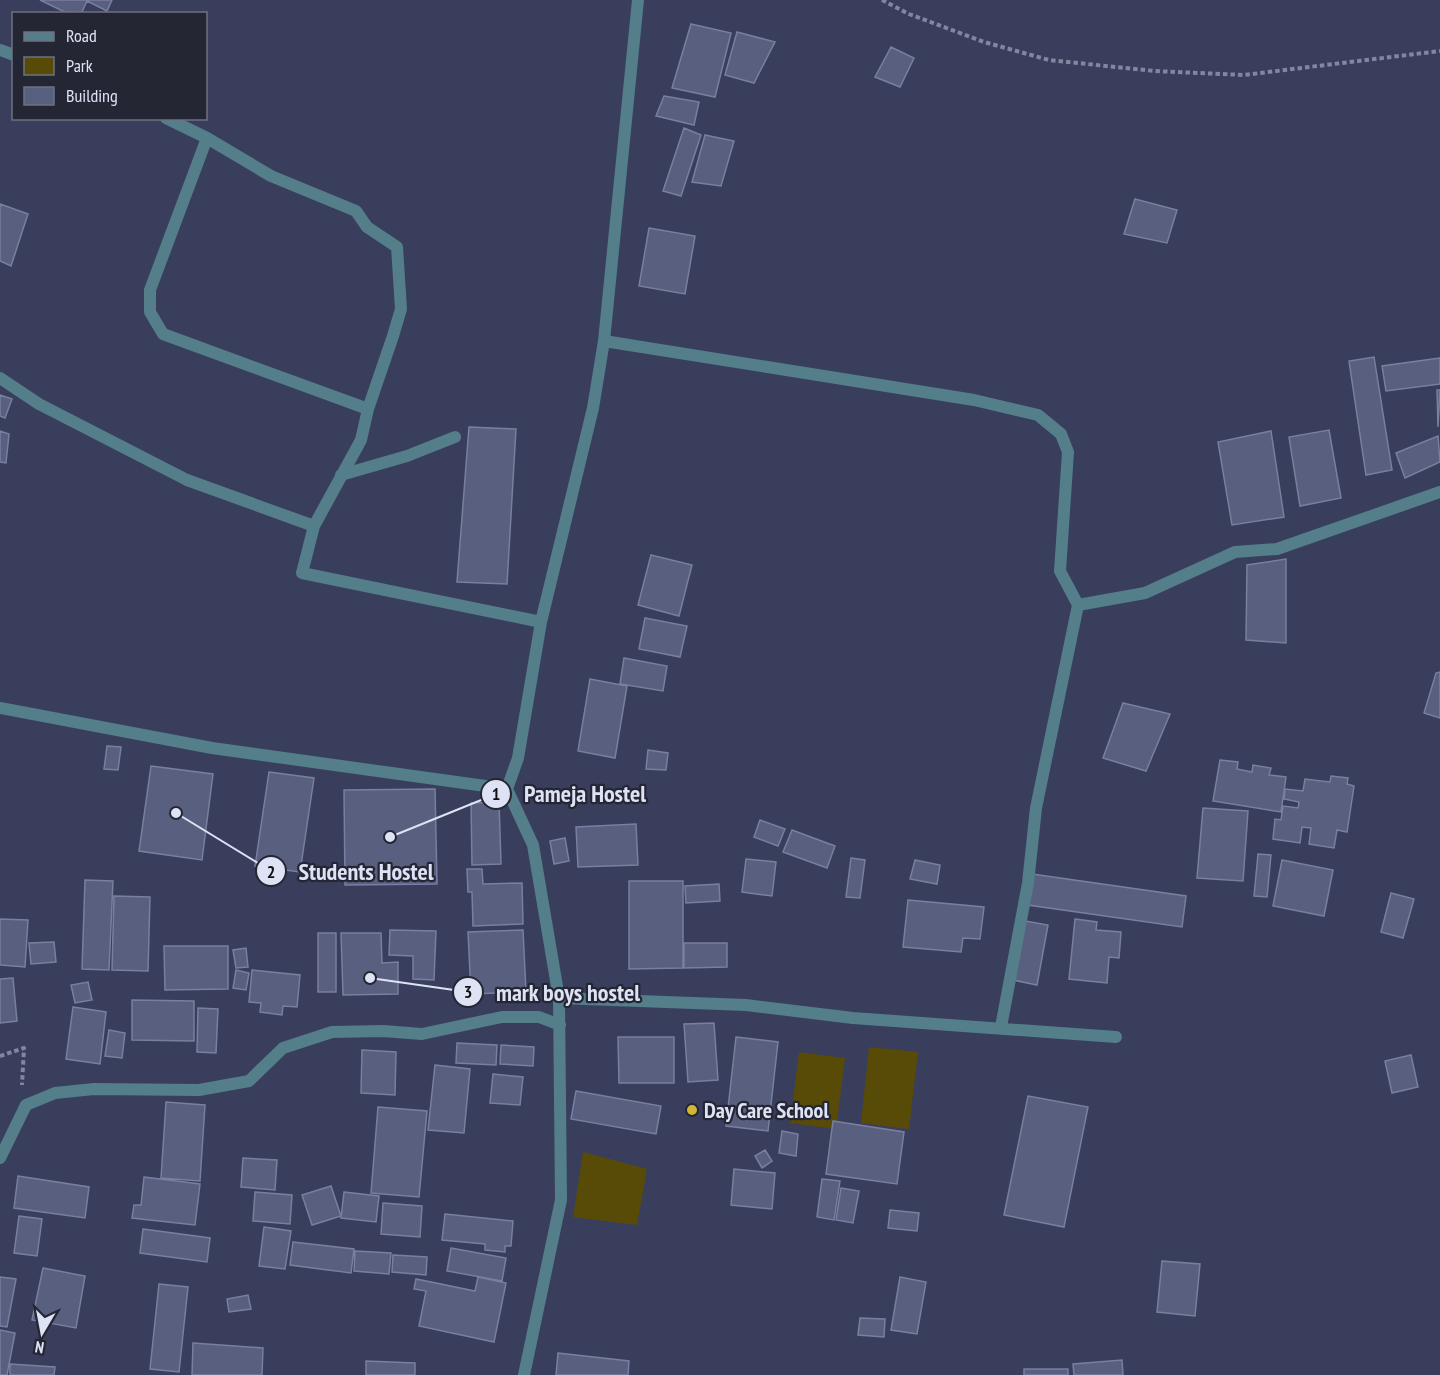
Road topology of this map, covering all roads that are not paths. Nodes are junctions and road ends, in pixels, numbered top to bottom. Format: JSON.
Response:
{"nodes":[{"id":1,"x":638,"y":0,"type":"edge"},
{"id":2,"x":170,"y":120,"type":"edge"},
{"id":3,"x":207,"y":138,"type":"junction"},
{"id":4,"x":604,"y":341,"type":"junction"},
{"id":5,"x":0,"y":378,"type":"edge"},
{"id":6,"x":368,"y":409,"type":"junction"},
{"id":7,"x":456,"y":437,"type":"dead end"},
{"id":8,"x":341,"y":475,"type":"junction"},
{"id":9,"x":1440,"y":492,"type":"edge"},
{"id":10,"x":314,"y":526,"type":"junction"},
{"id":11,"x":1078,"y":605,"type":"junction"},
{"id":12,"x":541,"y":622,"type":"junction"},
{"id":13,"x":0,"y":708,"type":"edge"},
{"id":14,"x":507,"y":789,"type":"junction"},
{"id":15,"x":559,"y":998,"type":"junction"},
{"id":16,"x":560,"y":1025,"type":"junction"},
{"id":17,"x":1001,"y":1027,"type":"junction"},
{"id":18,"x":1116,"y":1037,"type":"dead end"},
{"id":19,"x":0,"y":1158,"type":"edge"},
{"id":20,"x":524,"y":1375,"type":"edge"}],
"edges":[{"from":1,"to":4,"type":"street"},
{"from":2,"to":3,"type":"street"},
{"from":3,"to":6,"type":"street"},
{"from":3,"to":6,"type":"street"},
{"from":4,"to":11,"type":"street"},
{"from":4,"to":12,"type":"street"},
{"from":5,"to":10,"type":"street"},
{"from":6,"to":8,"type":"street"},
{"from":7,"to":8,"type":"street"},
{"from":8,"to":10,"type":"street"},
{"from":9,"to":11,"type":"street"},
{"from":10,"to":12,"type":"street"},
{"from":11,"to":17,"type":"street"},
{"from":12,"to":14,"type":"street"},
{"from":13,"to":14,"type":"street"},
{"from":14,"to":15,"type":"street"},
{"from":15,"to":16,"type":"street"},
{"from":15,"to":17,"type":"street"},
{"from":16,"to":19,"type":"street"},
{"from":16,"to":20,"type":"street"},
{"from":17,"to":18,"type":"street"}]}
